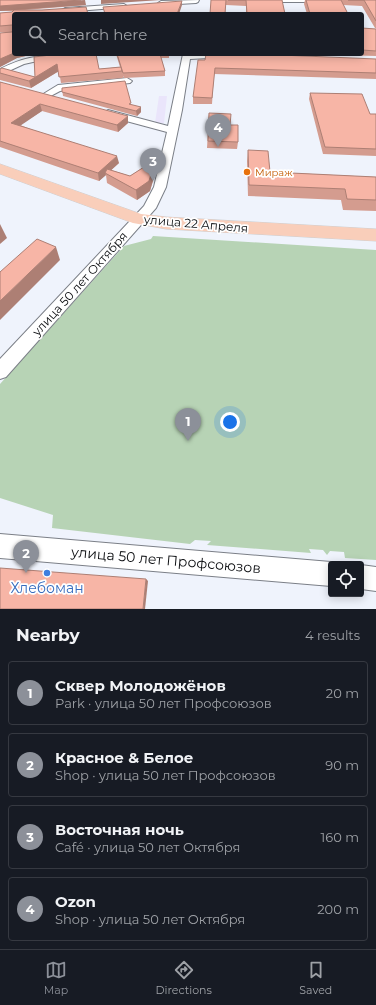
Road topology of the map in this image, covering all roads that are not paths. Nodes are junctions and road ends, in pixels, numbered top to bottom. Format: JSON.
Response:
{"nodes":[{"id":1,"x":233,"y":0,"type":"edge"},
{"id":2,"x":331,"y":0,"type":"edge"},
{"id":3,"x":196,"y":3,"type":"edge"},
{"id":4,"x":153,"y":4,"type":"edge"},
{"id":5,"x":262,"y":4,"type":"edge"},
{"id":6,"x":319,"y":4,"type":"edge"},
{"id":7,"x":130,"y":5,"type":"edge"},
{"id":8,"x":60,"y":10,"type":"edge"},
{"id":9,"x":65,"y":56,"type":"edge"},
{"id":10,"x":187,"y":56,"type":"edge"},
{"id":11,"x":233,"y":56,"type":"edge"},
{"id":12,"x":0,"y":72,"type":"edge"},
{"id":13,"x":127,"y":81,"type":"edge"},
{"id":14,"x":60,"y":100,"type":"edge"},
{"id":15,"x":97,"y":110,"type":"edge"},
{"id":16,"x":172,"y":130,"type":"junction"},
{"id":17,"x":0,"y":169,"type":"edge"},
{"id":18,"x":139,"y":219,"type":"junction"},
{"id":19,"x":376,"y":235,"type":"edge"},
{"id":20,"x":0,"y":371,"type":"edge"},
{"id":21,"x":0,"y":546,"type":"edge"},
{"id":22,"x":328,"y":574,"type":"edge"},
{"id":23,"x":364,"y":577,"type":"edge"},
{"id":24,"x":376,"y":579,"type":"edge"}],
"edges":[{"from":1,"to":5,"type":"street"},
{"from":2,"to":6,"type":"street"},
{"from":3,"to":4,"type":"street"},
{"from":5,"to":6,"type":"street"},
{"from":7,"to":8,"type":"street"},
{"from":9,"to":12,"type":"street"},
{"from":10,"to":11,"type":"street"},
{"from":10,"to":16,"type":"street","name":"улица 50 лет Октября"},
{"from":13,"to":14,"type":"street"},
{"from":15,"to":16,"type":"street"},
{"from":16,"to":18,"type":"street","name":"улица 50 лет Октября"},
{"from":17,"to":18,"type":"main road","name":"улица 22 Апреля"},
{"from":18,"to":19,"type":"main road","name":"улица 22 Апреля"},
{"from":18,"to":20,"type":"street","name":"улица 50 лет Октября"},
{"from":21,"to":22,"type":"street","name":"улица 50 лет Профсоюзов"},
{"from":23,"to":24,"type":"street"}]}
